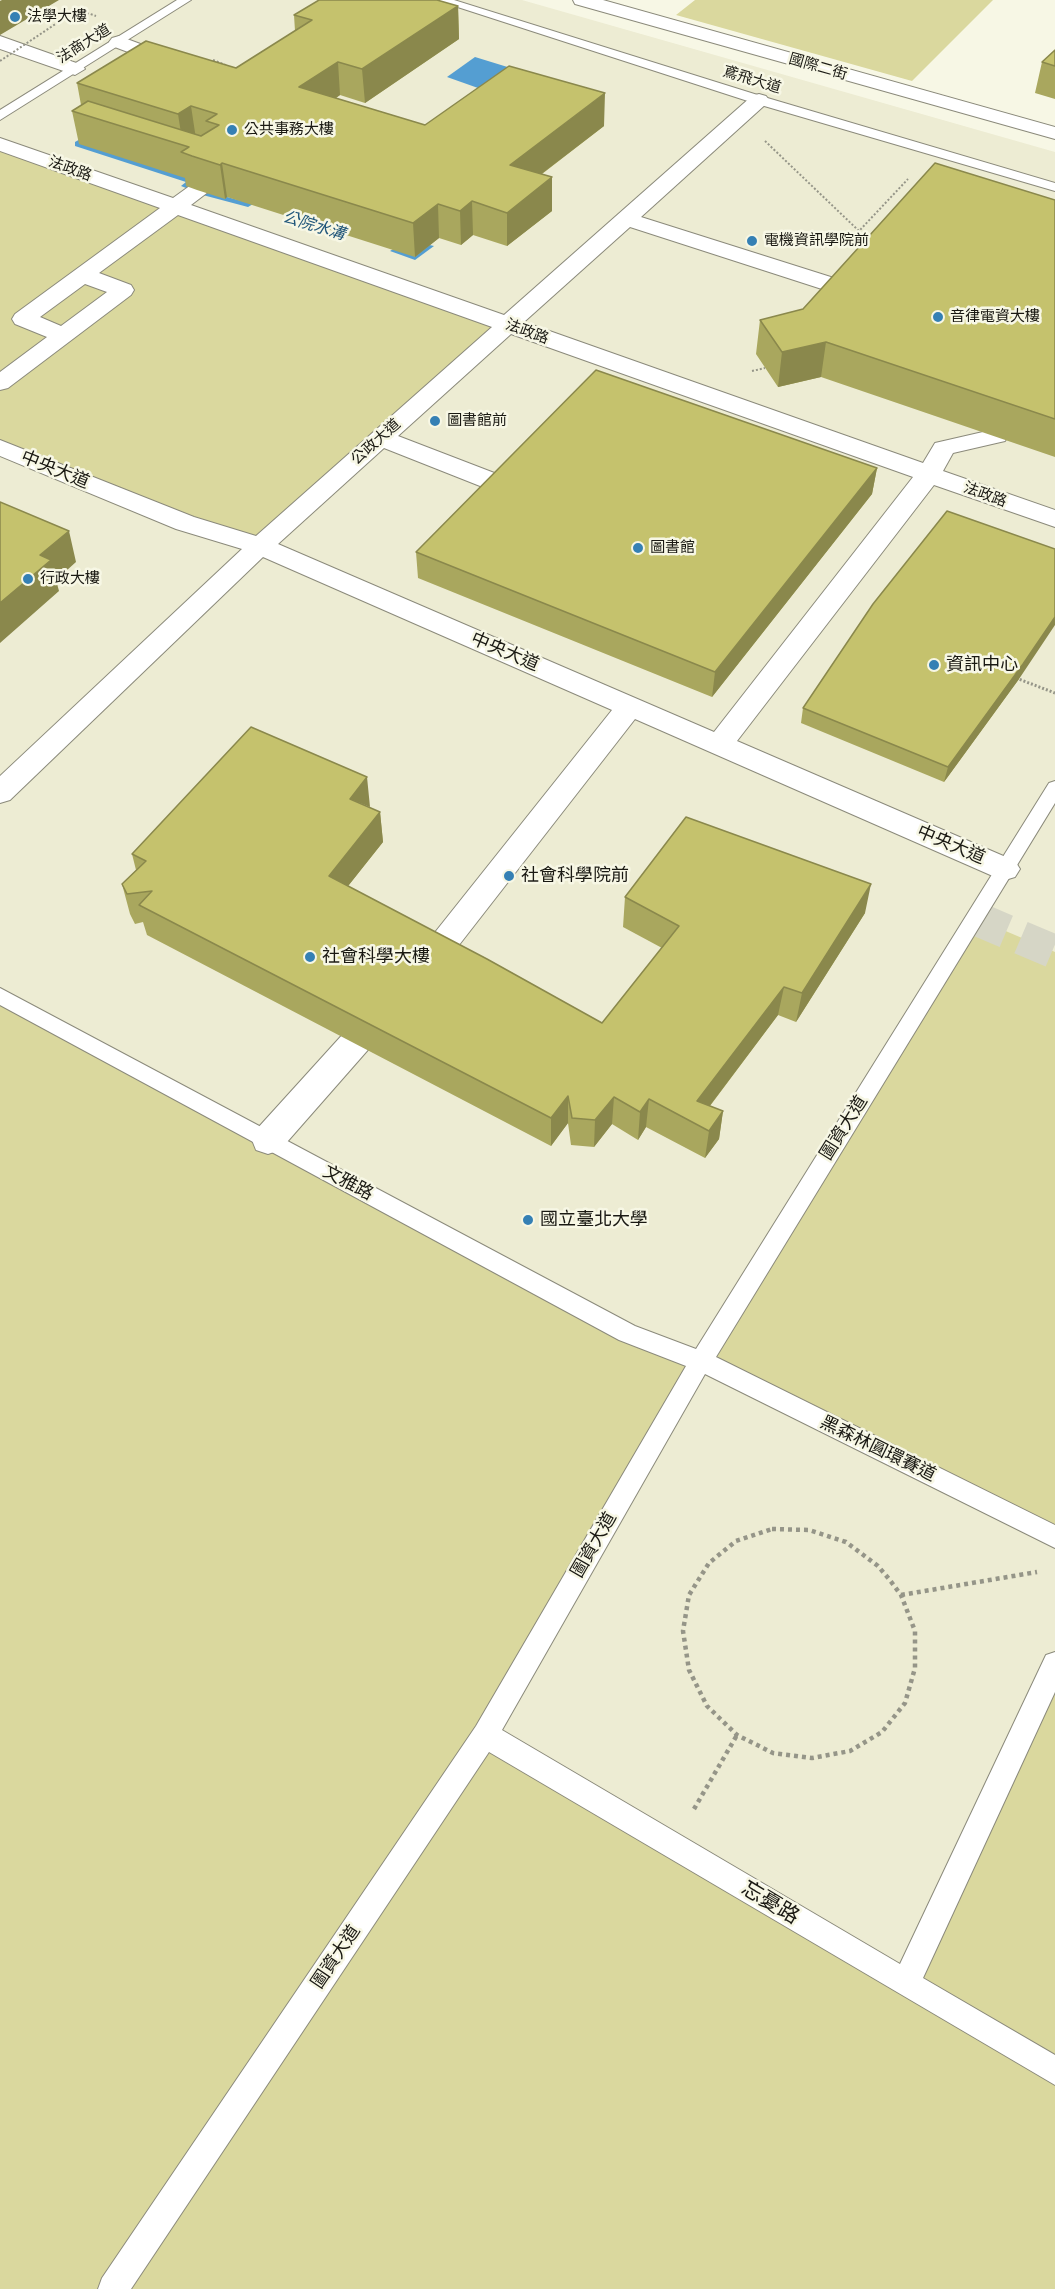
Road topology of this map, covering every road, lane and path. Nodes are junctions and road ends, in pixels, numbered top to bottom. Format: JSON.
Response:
{"nodes":[{"id":1,"x":185,"y":0,"type":"edge"},
{"id":2,"x":442,"y":0,"type":"edge"},
{"id":3,"x":582,"y":0,"type":"edge"},
{"id":4,"x":63,"y":19,"type":"dead end"},
{"id":5,"x":0,"y":42,"type":"edge"},
{"id":6,"x":118,"y":42,"type":"junction"},
{"id":7,"x":0,"y":61,"type":"edge"},
{"id":8,"x":75,"y":69,"type":"junction"},
{"id":9,"x":197,"y":73,"type":"edge"},
{"id":10,"x":759,"y":100,"type":"junction"},
{"id":11,"x":0,"y":116,"type":"edge"},
{"id":12,"x":1055,"y":133,"type":"edge"},
{"id":13,"x":764,"y":140,"type":"dead end"},
{"id":14,"x":0,"y":144,"type":"edge"},
{"id":15,"x":932,"y":151,"type":"junction"},
{"id":16,"x":248,"y":156,"type":"edge"},
{"id":17,"x":1055,"y":187,"type":"edge"},
{"id":18,"x":175,"y":207,"type":"junction"},
{"id":19,"x":626,"y":219,"type":"junction"},
{"id":20,"x":83,"y":275,"type":"junction"},
{"id":21,"x":877,"y":299,"type":"edge"},
{"id":22,"x":507,"y":325,"type":"junction"},
{"id":23,"x":64,"y":335,"type":"junction"},
{"id":24,"x":0,"y":383,"type":"edge"},
{"id":25,"x":996,"y":436,"type":"edge"},
{"id":26,"x":381,"y":438,"type":"junction"},
{"id":27,"x":0,"y":447,"type":"edge"},
{"id":28,"x":929,"y":474,"type":"junction"},
{"id":29,"x":546,"y":501,"type":"edge"},
{"id":30,"x":1055,"y":519,"type":"edge"},
{"id":31,"x":260,"y":546,"type":"junction"},
{"id":32,"x":1008,"y":675,"type":"edge"},
{"id":33,"x":1055,"y":693,"type":"edge"},
{"id":34,"x":630,"y":706,"type":"junction"},
{"id":35,"x":719,"y":745,"type":"junction"},
{"id":36,"x":1055,"y":788,"type":"edge"},
{"id":37,"x":0,"y":793,"type":"edge"},
{"id":38,"x":1005,"y":869,"type":"junction"},
{"id":39,"x":0,"y":996,"type":"edge"},
{"id":40,"x":268,"y":1140,"type":"junction"},
{"id":41,"x":700,"y":1361,"type":"junction"},
{"id":42,"x":1055,"y":1537,"type":"edge"},
{"id":43,"x":1043,"y":1571,"type":"dead end"},
{"id":44,"x":902,"y":1595,"type":"junction"},
{"id":45,"x":1055,"y":1664,"type":"edge"},
{"id":46,"x":485,"y":1735,"type":"junction"},
{"id":47,"x":737,"y":1735,"type":"junction"},
{"id":48,"x":673,"y":1845,"type":"junction"},
{"id":49,"x":906,"y":1983,"type":"junction"},
{"id":50,"x":1055,"y":2071,"type":"edge"},
{"id":51,"x":113,"y":2289,"type":"edge"}],
"edges":[{"from":1,"to":6,"type":"lane","name":"法商大道"},
{"from":2,"to":10,"type":"lane","name":"鳶飛大道"},
{"from":3,"to":12,"type":"street","name":"國際二街"},
{"from":4,"to":7,"type":"path","bridge":true},
{"from":5,"to":8,"type":"street"},
{"from":6,"to":8,"type":"lane","name":"法商大道"},
{"from":6,"to":9,"type":"street"},
{"from":8,"to":11,"type":"lane","name":"法商大道"},
{"from":10,"to":15,"type":"lane","name":"鳶飛大道"},
{"from":10,"to":19,"type":"street","name":"公政大道"},
{"from":13,"to":15,"type":"path"},
{"from":14,"to":18,"type":"street","name":"法政路"},
{"from":15,"to":17,"type":"lane","name":"鳶飛大道"},
{"from":16,"to":18,"type":"street"},
{"from":18,"to":20,"type":"street"},
{"from":18,"to":22,"type":"street","name":"法政路"},
{"from":19,"to":21,"type":"street"},
{"from":19,"to":22,"type":"street","name":"公政大道"},
{"from":20,"to":23,"type":"street"},
{"from":20,"to":23,"type":"street"},
{"from":22,"to":26,"type":"street","name":"公政大道"},
{"from":22,"to":28,"type":"street","name":"法政路"},
{"from":23,"to":24,"type":"street"},
{"from":25,"to":28,"type":"street"},
{"from":26,"to":29,"type":"street"},
{"from":26,"to":31,"type":"street","name":"公政大道"},
{"from":27,"to":31,"type":"street","name":"中央大道"},
{"from":28,"to":30,"type":"street","name":"法政路"},
{"from":28,"to":35,"type":"street"},
{"from":31,"to":34,"type":"street","name":"中央大道"},
{"from":31,"to":37,"type":"street","name":"公政大道"},
{"from":32,"to":33,"type":"path","bridge":true},
{"from":34,"to":35,"type":"street","name":"中央大道"},
{"from":34,"to":40,"type":"street"},
{"from":35,"to":38,"type":"street","name":"中央大道"},
{"from":36,"to":38,"type":"lane","name":"圖資大道"},
{"from":38,"to":41,"type":"lane","name":"圖資大道"},
{"from":39,"to":40,"type":"lane","name":"文雅路"},
{"from":40,"to":41,"type":"lane","name":"文雅路"},
{"from":41,"to":42,"type":"lane","name":"黑森林圓環賽道"},
{"from":41,"to":46,"type":"lane","name":"圖資大道"},
{"from":43,"to":44,"type":"path"},
{"from":44,"to":47,"type":"path"},
{"from":44,"to":47,"type":"path"},
{"from":45,"to":49,"type":"lane"},
{"from":46,"to":48,"type":"lane","name":"忘憂路"},
{"from":46,"to":51,"type":"lane","name":"圖資大道"},
{"from":47,"to":48,"type":"path"},
{"from":48,"to":49,"type":"lane","name":"忘憂路"},
{"from":49,"to":50,"type":"lane","name":"忘憂路"}]}
